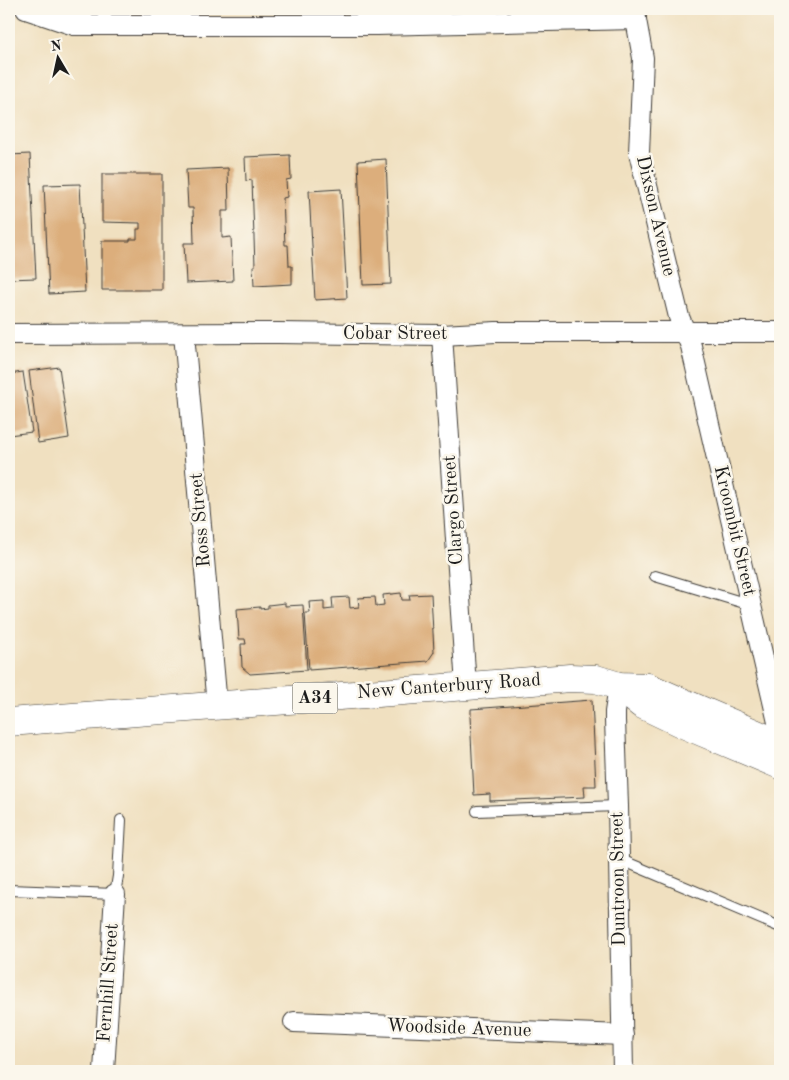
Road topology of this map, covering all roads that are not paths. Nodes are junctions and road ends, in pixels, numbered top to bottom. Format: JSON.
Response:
{"nodes":[{"id":1,"x":31,"y":10,"type":"edge"},
{"id":2,"x":635,"y":14,"type":"edge"},
{"id":3,"x":375,"y":17,"type":"edge"},
{"id":4,"x":685,"y":332,"type":"junction"},
{"id":5,"x":780,"y":332,"type":"edge"},
{"id":6,"x":9,"y":334,"type":"edge"},
{"id":7,"x":184,"y":334,"type":"junction"},
{"id":8,"x":442,"y":335,"type":"junction"},
{"id":9,"x":655,"y":576,"type":"dead end"},
{"id":10,"x":751,"y":605,"type":"junction"},
{"id":11,"x":466,"y":686,"type":"junction"},
{"id":12,"x":620,"y":686,"type":"junction"},
{"id":13,"x":217,"y":706,"type":"junction"},
{"id":14,"x":9,"y":722,"type":"edge"},
{"id":15,"x":780,"y":731,"type":"edge"},
{"id":16,"x":780,"y":744,"type":"edge"},
{"id":17,"x":780,"y":765,"type":"edge"},
{"id":18,"x":618,"y":806,"type":"junction"},
{"id":19,"x":477,"y":811,"type":"dead end"},
{"id":20,"x":121,"y":820,"type":"dead end"},
{"id":21,"x":619,"y":859,"type":"junction"},
{"id":22,"x":9,"y":890,"type":"edge"},
{"id":23,"x":115,"y":894,"type":"junction"},
{"id":24,"x":780,"y":927,"type":"edge"},
{"id":25,"x":294,"y":1022,"type":"dead end"},
{"id":26,"x":623,"y":1035,"type":"junction"},
{"id":27,"x":104,"y":1071,"type":"edge"},
{"id":28,"x":624,"y":1071,"type":"edge"}],
"edges":[{"from":1,"to":3,"type":"street"},
{"from":2,"to":3,"type":"street"},
{"from":2,"to":4,"type":"street","name":"Dixson Avenue"},
{"from":4,"to":5,"type":"street","name":"Cobar Street"},
{"from":4,"to":8,"type":"street","name":"Cobar Street"},
{"from":4,"to":10,"type":"street","name":"Kroombit Street"},
{"from":6,"to":7,"type":"street","name":"Cobar Street"},
{"from":7,"to":8,"type":"street","name":"Cobar Street"},
{"from":7,"to":13,"type":"street","name":"Ross Street"},
{"from":8,"to":11,"type":"street","name":"Clargo Street"},
{"from":9,"to":10,"type":"lane"},
{"from":10,"to":15,"type":"street","name":"Kroombit Street"},
{"from":11,"to":12,"type":"highway","name":"New Canterbury Road","number":"A34"},
{"from":11,"to":13,"type":"highway","name":"New Canterbury Road","number":"A34"},
{"from":12,"to":16,"type":"highway","name":"New Canterbury Road","number":"A34"},
{"from":12,"to":17,"type":"highway","name":"New Canterbury Road","number":"A34"},
{"from":12,"to":18,"type":"street","name":"Duntroon Street"},
{"from":13,"to":14,"type":"highway","name":"New Canterbury Road","number":"A34"},
{"from":18,"to":19,"type":"lane"},
{"from":18,"to":21,"type":"street","name":"Duntroon Street"},
{"from":20,"to":23,"type":"lane"},
{"from":21,"to":24,"type":"lane"},
{"from":21,"to":26,"type":"street","name":"Duntroon Street"},
{"from":22,"to":23,"type":"lane"},
{"from":23,"to":27,"type":"street","name":"Fernhill Street"},
{"from":25,"to":26,"type":"street","name":"Woodside Avenue"},
{"from":26,"to":28,"type":"street","name":"Duntroon Street"}]}
